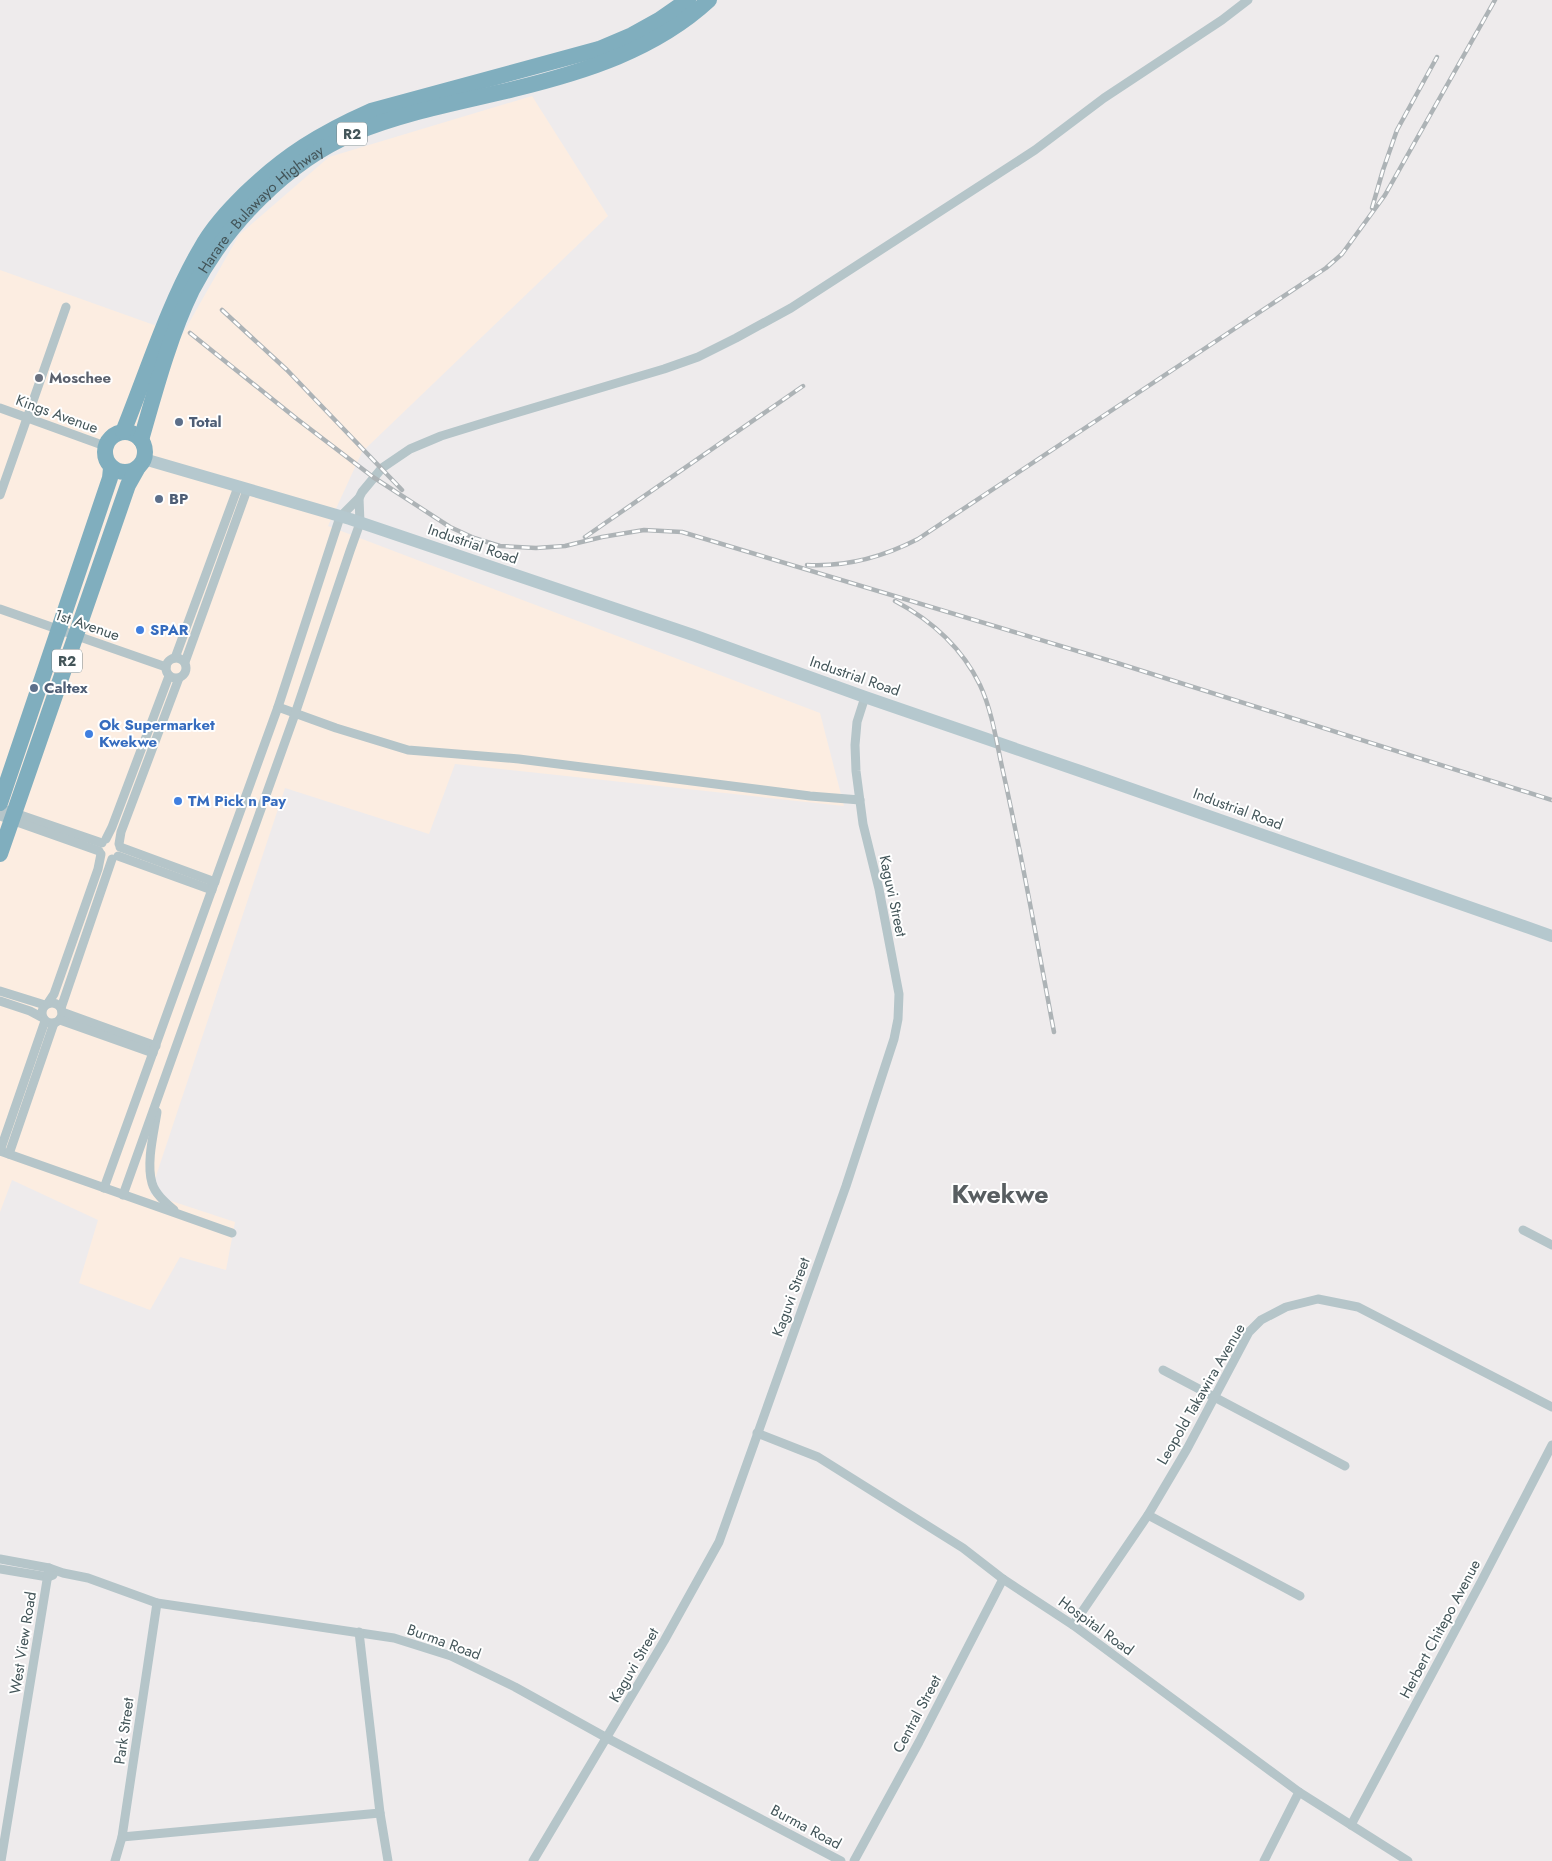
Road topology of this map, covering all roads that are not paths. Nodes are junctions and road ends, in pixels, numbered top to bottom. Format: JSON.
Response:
{"nodes":[{"id":1,"x":688,"y":0,"type":"edge"},
{"id":2,"x":709,"y":0,"type":"edge"},
{"id":3,"x":1248,"y":0,"type":"edge"},
{"id":4,"x":66,"y":306,"type":"dead end"},
{"id":5,"x":150,"y":383,"type":"junction"},
{"id":6,"x":0,"y":408,"type":"edge"},
{"id":7,"x":27,"y":417,"type":"junction"},
{"id":8,"x":123,"y":432,"type":"junction"},
{"id":9,"x":141,"y":440,"type":"junction"},
{"id":10,"x":105,"y":446,"type":"junction"},
{"id":11,"x":140,"y":464,"type":"junction"},
{"id":12,"x":111,"y":468,"type":"junction"},
{"id":13,"x":243,"y":489,"type":"junction"},
{"id":14,"x":0,"y":496,"type":"edge"},
{"id":15,"x":359,"y":498,"type":"junction"},
{"id":16,"x":340,"y":517,"type":"junction"},
{"id":17,"x":360,"y":523,"type":"junction"},
{"id":18,"x":94,"y":529,"type":"junction"},
{"id":19,"x":110,"y":535,"type":"junction"},
{"id":20,"x":0,"y":608,"type":"edge"},
{"id":21,"x":60,"y":630,"type":"junction"},
{"id":22,"x":76,"y":636,"type":"junction"},
{"id":23,"x":175,"y":658,"type":"junction"},
{"id":24,"x":185,"y":662,"type":"junction"},
{"id":25,"x":166,"y":667,"type":"junction"},
{"id":26,"x":169,"y":676,"type":"junction"},
{"id":27,"x":179,"y":678,"type":"junction"},
{"id":28,"x":864,"y":697,"type":"junction"},
{"id":29,"x":278,"y":707,"type":"junction"},
{"id":30,"x":294,"y":714,"type":"junction"},
{"id":31,"x":860,"y":800,"type":"junction"},
{"id":32,"x":0,"y":803,"type":"edge"},
{"id":33,"x":6,"y":814,"type":"edge"},
{"id":34,"x":239,"y":815,"type":"junction"},
{"id":35,"x":256,"y":821,"type":"junction"},
{"id":36,"x":102,"y":847,"type":"junction"},
{"id":37,"x":117,"y":852,"type":"junction"},
{"id":38,"x":0,"y":854,"type":"edge"},
{"id":39,"x":213,"y":886,"type":"junction"},
{"id":40,"x":1552,"y":936,"type":"edge"},
{"id":41,"x":0,"y":990,"type":"edge"},
{"id":42,"x":0,"y":1001,"type":"edge"},
{"id":43,"x":47,"y":1004,"type":"junction"},
{"id":44,"x":59,"y":1016,"type":"junction"},
{"id":45,"x":44,"y":1020,"type":"junction"},
{"id":46,"x":154,"y":1049,"type":"junction"},
{"id":47,"x":160,"y":1092,"type":"junction"},
{"id":48,"x":3,"y":1152,"type":"edge"},
{"id":49,"x":104,"y":1188,"type":"junction"},
{"id":50,"x":123,"y":1194,"type":"junction"},
{"id":51,"x":180,"y":1215,"type":"junction"},
{"id":52,"x":1523,"y":1230,"type":"dead end"},
{"id":53,"x":232,"y":1233,"type":"dead end"},
{"id":54,"x":1552,"y":1245,"type":"edge"},
{"id":55,"x":1163,"y":1370,"type":"dead end"},
{"id":56,"x":1213,"y":1398,"type":"junction"},
{"id":57,"x":1552,"y":1406,"type":"edge"},
{"id":58,"x":757,"y":1433,"type":"junction"},
{"id":59,"x":1552,"y":1444,"type":"edge"},
{"id":60,"x":1345,"y":1466,"type":"dead end"},
{"id":61,"x":1148,"y":1516,"type":"junction"},
{"id":62,"x":0,"y":1558,"type":"edge"},
{"id":63,"x":0,"y":1569,"type":"edge"},
{"id":64,"x":49,"y":1572,"type":"junction"},
{"id":65,"x":1003,"y":1578,"type":"junction"},
{"id":66,"x":1300,"y":1596,"type":"dead end"},
{"id":67,"x":157,"y":1603,"type":"junction"},
{"id":68,"x":1073,"y":1625,"type":"junction"},
{"id":69,"x":359,"y":1632,"type":"junction"},
{"id":70,"x":607,"y":1738,"type":"junction"},
{"id":71,"x":1300,"y":1792,"type":"junction"},
{"id":72,"x":380,"y":1813,"type":"junction"},
{"id":73,"x":1350,"y":1825,"type":"junction"},
{"id":74,"x":122,"y":1837,"type":"junction"},
{"id":75,"x":1,"y":1861,"type":"edge"},
{"id":76,"x":115,"y":1861,"type":"edge"},
{"id":77,"x":388,"y":1861,"type":"edge"},
{"id":78,"x":533,"y":1861,"type":"edge"},
{"id":79,"x":842,"y":1861,"type":"edge"},
{"id":80,"x":854,"y":1861,"type":"edge"},
{"id":81,"x":1264,"y":1861,"type":"edge"},
{"id":82,"x":1408,"y":1861,"type":"edge"}],
"edges":[{"from":1,"to":5,"type":"highway","name":"Harare - Bulawayo Highway","number":"R2"},
{"from":2,"to":5,"type":"highway","name":"Harare - Bulawayo Highway","number":"R2"},
{"from":3,"to":15,"type":"street"},
{"from":4,"to":7,"type":"street"},
{"from":5,"to":8,"type":"highway","name":"Harare - Bulawayo Highway","number":"R2"},
{"from":5,"to":9,"type":"highway","name":"Harare - Bulawayo Highway","number":"R2"},
{"from":6,"to":7,"type":"street","name":"Kings Avenue"},
{"from":7,"to":10,"type":"street","name":"Kings Avenue"},
{"from":7,"to":14,"type":"street"},
{"from":8,"to":9,"type":"highway"},
{"from":8,"to":10,"type":"highway","name":"Harare - Bulawayo Highway","number":"R2"},
{"from":9,"to":11,"type":"highway","name":"Harare - Bulawayo Highway","number":"R2"},
{"from":10,"to":12,"type":"highway","number":"R2"},
{"from":11,"to":12,"type":"highway"},
{"from":11,"to":13,"type":"street","name":"Industrial Road"},
{"from":11,"to":19,"type":"highway","number":"R2"},
{"from":12,"to":18,"type":"highway","number":"R2"},
{"from":13,"to":16,"type":"street","name":"Industrial Road"},
{"from":13,"to":23,"type":"street"},
{"from":13,"to":24,"type":"street"},
{"from":15,"to":16,"type":"street"},
{"from":15,"to":17,"type":"street"},
{"from":16,"to":17,"type":"street","name":"Industrial Road"},
{"from":16,"to":29,"type":"street"},
{"from":17,"to":28,"type":"street","name":"Industrial Road"},
{"from":17,"to":30,"type":"street"},
{"from":18,"to":19,"type":"highway"},
{"from":18,"to":21,"type":"highway","number":"R2"},
{"from":19,"to":22,"type":"highway","number":"R2"},
{"from":20,"to":21,"type":"street","name":"1st Avenue"},
{"from":21,"to":22,"type":"street","name":"1st Avenue"},
{"from":21,"to":32,"type":"highway","number":"R2"},
{"from":22,"to":25,"type":"street","name":"1st Avenue"},
{"from":22,"to":33,"type":"highway","number":"R2"},
{"from":23,"to":24,"type":"street"},
{"from":23,"to":25,"type":"street"},
{"from":24,"to":27,"type":"street"},
{"from":25,"to":26,"type":"street"},
{"from":26,"to":27,"type":"street"},
{"from":26,"to":36,"type":"street"},
{"from":27,"to":37,"type":"street"},
{"from":28,"to":31,"type":"street","name":"Kaguvi Street"},
{"from":28,"to":40,"type":"street","name":"Industrial Road"},
{"from":29,"to":30,"type":"street"},
{"from":29,"to":34,"type":"street"},
{"from":30,"to":31,"type":"street"},
{"from":30,"to":35,"type":"street"},
{"from":31,"to":58,"type":"street","name":"Kaguvi Street"},
{"from":33,"to":36,"type":"street"},
{"from":33,"to":38,"type":"highway","number":"R2"},
{"from":34,"to":35,"type":"street"},
{"from":34,"to":39,"type":"street"},
{"from":35,"to":47,"type":"street"},
{"from":36,"to":37,"type":"street"},
{"from":36,"to":37,"type":"street"},
{"from":36,"to":43,"type":"street"},
{"from":37,"to":39,"type":"street"},
{"from":37,"to":44,"type":"street"},
{"from":39,"to":46,"type":"street"},
{"from":41,"to":43,"type":"street"},
{"from":42,"to":45,"type":"street"},
{"from":43,"to":44,"type":"street"},
{"from":43,"to":45,"type":"street"},
{"from":44,"to":45,"type":"street"},
{"from":44,"to":46,"type":"street"},
{"from":44,"to":48,"type":"street"},
{"from":45,"to":48,"type":"street"},
{"from":46,"to":49,"type":"street"},
{"from":47,"to":50,"type":"street"},
{"from":47,"to":51,"type":"street"},
{"from":48,"to":49,"type":"street"},
{"from":49,"to":50,"type":"street"},
{"from":50,"to":51,"type":"street"},
{"from":51,"to":53,"type":"street"},
{"from":52,"to":54,"type":"street"},
{"from":55,"to":56,"type":"street"},
{"from":56,"to":57,"type":"street","name":"Leopold Takawira Avenue"},
{"from":56,"to":60,"type":"street"},
{"from":56,"to":61,"type":"street","name":"Leopold Takawira Avenue"},
{"from":58,"to":65,"type":"street","name":"Hospital Road"},
{"from":58,"to":70,"type":"street","name":"Kaguvi Street"},
{"from":59,"to":73,"type":"street","name":"Herbert Chitepo Avenue"},
{"from":61,"to":66,"type":"street"},
{"from":61,"to":68,"type":"street","name":"Leopold Takawira Avenue"},
{"from":62,"to":64,"type":"street"},
{"from":63,"to":64,"type":"street"},
{"from":64,"to":67,"type":"street","name":"Burma Road"},
{"from":64,"to":75,"type":"street","name":"West View Road"},
{"from":65,"to":68,"type":"street","name":"Hospital Road"},
{"from":65,"to":80,"type":"street","name":"Central Street"},
{"from":67,"to":69,"type":"street","name":"Burma Road"},
{"from":67,"to":74,"type":"street","name":"Park Street"},
{"from":68,"to":71,"type":"street","name":"Hospital Road"},
{"from":69,"to":70,"type":"street","name":"Burma Road"},
{"from":69,"to":72,"type":"street"},
{"from":70,"to":78,"type":"street","name":"Kaguvi Street"},
{"from":70,"to":79,"type":"street","name":"Burma Road"},
{"from":71,"to":73,"type":"street","name":"Hospital Road"},
{"from":71,"to":81,"type":"street"},
{"from":72,"to":74,"type":"street"},
{"from":72,"to":77,"type":"street"},
{"from":73,"to":82,"type":"street","name":"Hospital Road"},
{"from":74,"to":76,"type":"street","name":"Park Street"}]}
